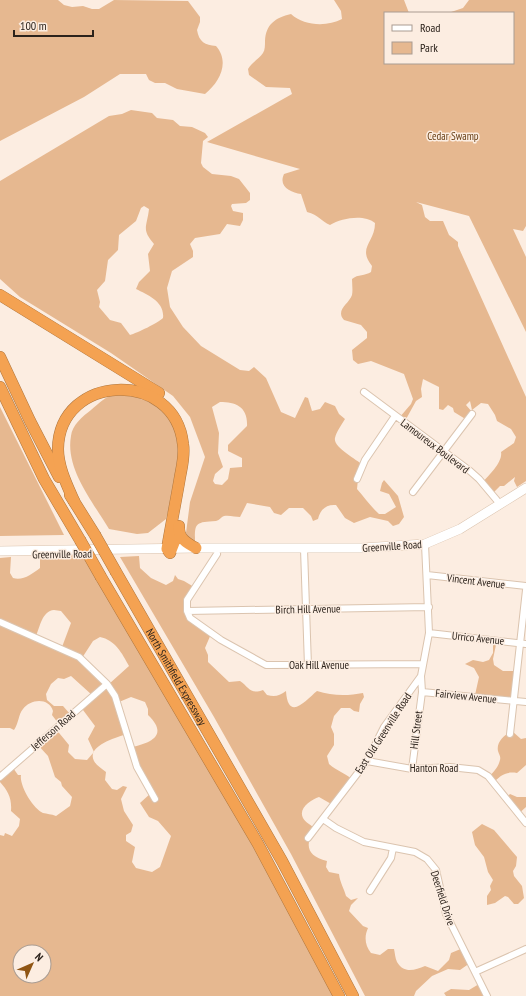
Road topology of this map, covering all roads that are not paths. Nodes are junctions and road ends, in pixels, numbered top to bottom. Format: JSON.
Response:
{"nodes":[{"id":1,"x":0,"y":295,"type":"edge"},
{"id":2,"x":0,"y":357,"type":"edge"},
{"id":3,"x":0,"y":387,"type":"edge"},
{"id":4,"x":364,"y":392,"type":"dead end"},
{"id":5,"x":0,"y":401,"type":"edge"},
{"id":6,"x":472,"y":414,"type":"dead end"},
{"id":7,"x":395,"y":416,"type":"junction"},
{"id":8,"x":21,"y":433,"type":"junction"},
{"id":9,"x":443,"y":451,"type":"junction"},
{"id":10,"x":357,"y":479,"type":"dead end"},
{"id":11,"x":526,"y":488,"type":"edge"},
{"id":12,"x":412,"y":492,"type":"dead end"},
{"id":13,"x":74,"y":501,"type":"junction"},
{"id":14,"x":500,"y":504,"type":"junction"},
{"id":15,"x":179,"y":530,"type":"junction"},
{"id":16,"x":425,"y":544,"type":"junction"},
{"id":17,"x":168,"y":547,"type":"junction"},
{"id":18,"x":196,"y":548,"type":"junction"},
{"id":19,"x":267,"y":549,"type":"junction"},
{"id":20,"x":304,"y":549,"type":"junction"},
{"id":21,"x":0,"y":551,"type":"edge"},
{"id":22,"x":217,"y":554,"type":"junction"},
{"id":23,"x":0,"y":555,"type":"edge"},
{"id":24,"x":427,"y":575,"type":"junction"},
{"id":25,"x":526,"y":586,"type":"edge"},
{"id":26,"x":526,"y":590,"type":"edge"},
{"id":27,"x":429,"y":607,"type":"junction"},
{"id":28,"x":307,"y":610,"type":"junction"},
{"id":29,"x":187,"y":611,"type":"junction"},
{"id":30,"x":0,"y":622,"type":"edge"},
{"id":31,"x":429,"y":633,"type":"junction"},
{"id":32,"x":523,"y":643,"type":"edge"},
{"id":33,"x":423,"y":664,"type":"junction"},
{"id":34,"x":308,"y":666,"type":"junction"},
{"id":35,"x":421,"y":676,"type":"junction"},
{"id":36,"x":107,"y":684,"type":"junction"},
{"id":37,"x":422,"y":692,"type":"junction"},
{"id":38,"x":513,"y":701,"type":"junction"},
{"id":39,"x":526,"y":702,"type":"edge"},
{"id":40,"x":510,"y":734,"type":"dead end"},
{"id":41,"x":367,"y":761,"type":"junction"},
{"id":42,"x":412,"y":769,"type":"junction"},
{"id":43,"x":0,"y":777,"type":"edge"},
{"id":44,"x":155,"y":799,"type":"dead end"},
{"id":45,"x":323,"y":819,"type":"junction"},
{"id":46,"x":526,"y":823,"type":"edge"},
{"id":47,"x":308,"y":838,"type":"dead end"},
{"id":48,"x":393,"y":848,"type":"junction"},
{"id":49,"x":370,"y":890,"type":"dead end"},
{"id":50,"x":526,"y":949,"type":"edge"},
{"id":51,"x":475,"y":972,"type":"junction"},
{"id":52,"x":339,"y":996,"type":"edge"},
{"id":53,"x":353,"y":996,"type":"edge"},
{"id":54,"x":487,"y":996,"type":"edge"}],
"edges":[{"from":1,"to":15,"type":"highway"},
{"from":2,"to":13,"type":"highway","name":"North Smithfield Expressway"},
{"from":3,"to":8,"type":"highway","name":"North Smithfield Expressway"},
{"from":4,"to":7,"type":"street","name":"Lamoureux Boulevard"},
{"from":5,"to":8,"type":"highway"},
{"from":6,"to":9,"type":"street"},
{"from":7,"to":9,"type":"street","name":"Lamoureux Boulevard"},
{"from":7,"to":10,"type":"street"},
{"from":8,"to":52,"type":"highway","name":"North Smithfield Expressway","bridge":true},
{"from":9,"to":12,"type":"street"},
{"from":9,"to":14,"type":"street","name":"Lamoureux Boulevard"},
{"from":11,"to":14,"type":"main road","name":"Greenville Road"},
{"from":13,"to":17,"type":"highway"},
{"from":13,"to":53,"type":"highway","name":"North Smithfield Expressway","bridge":true},
{"from":14,"to":16,"type":"main road","name":"Greenville Road"},
{"from":15,"to":17,"type":"highway"},
{"from":15,"to":18,"type":"highway"},
{"from":16,"to":20,"type":"main road","name":"Greenville Road"},
{"from":16,"to":24,"type":"street","name":"East Old Greenville Road"},
{"from":17,"to":18,"type":"main road","name":"Greenville Road"},
{"from":17,"to":21,"type":"main road","name":"Greenville Road"},
{"from":17,"to":22,"type":"main road","name":"Greenville Road"},
{"from":17,"to":23,"type":"main road","name":"Greenville Road"},
{"from":18,"to":19,"type":"main road","name":"Greenville Road"},
{"from":19,"to":20,"type":"main road","name":"Greenville Road"},
{"from":19,"to":22,"type":"main road","name":"Greenville Road"},
{"from":20,"to":28,"type":"street"},
{"from":22,"to":29,"type":"street"},
{"from":24,"to":25,"type":"street","name":"Vincent Avenue"},
{"from":24,"to":27,"type":"street","name":"East Old Greenville Road"},
{"from":26,"to":32,"type":"street"},
{"from":27,"to":28,"type":"street","name":"Birch Hill Avenue"},
{"from":27,"to":31,"type":"street","name":"East Old Greenville Road"},
{"from":28,"to":29,"type":"street","name":"Birch Hill Avenue"},
{"from":28,"to":34,"type":"street"},
{"from":29,"to":34,"type":"street","name":"Oak Hill Avenue"},
{"from":30,"to":36,"type":"street"},
{"from":31,"to":32,"type":"street","name":"Urrico Avenue"},
{"from":31,"to":33,"type":"street","name":"East Old Greenville Road"},
{"from":32,"to":38,"type":"street"},
{"from":33,"to":34,"type":"street","name":"Oak Hill Avenue"},
{"from":33,"to":35,"type":"street","name":"East Old Greenville Road"},
{"from":35,"to":37,"type":"street","name":"Fairview Avenue"},
{"from":35,"to":41,"type":"street","name":"East Old Greenville Road"},
{"from":36,"to":43,"type":"street","name":"Jefferson Road"},
{"from":36,"to":44,"type":"street"},
{"from":37,"to":38,"type":"street","name":"Fairview Avenue"},
{"from":37,"to":42,"type":"street","name":"Hill Street"},
{"from":38,"to":39,"type":"street","name":"Fairview Avenue"},
{"from":38,"to":40,"type":"street"},
{"from":41,"to":42,"type":"street","name":"Hanton Road"},
{"from":41,"to":45,"type":"street","name":"East Old Greenville Road"},
{"from":42,"to":46,"type":"street","name":"Hanton Road"},
{"from":45,"to":47,"type":"street","name":"East Old Greenville Road"},
{"from":45,"to":48,"type":"street","name":"Deerfield Drive"},
{"from":48,"to":49,"type":"street"},
{"from":48,"to":51,"type":"street","name":"Deerfield Drive"},
{"from":50,"to":51,"type":"street"},
{"from":51,"to":54,"type":"street","name":"Deerfield Drive"}]}
